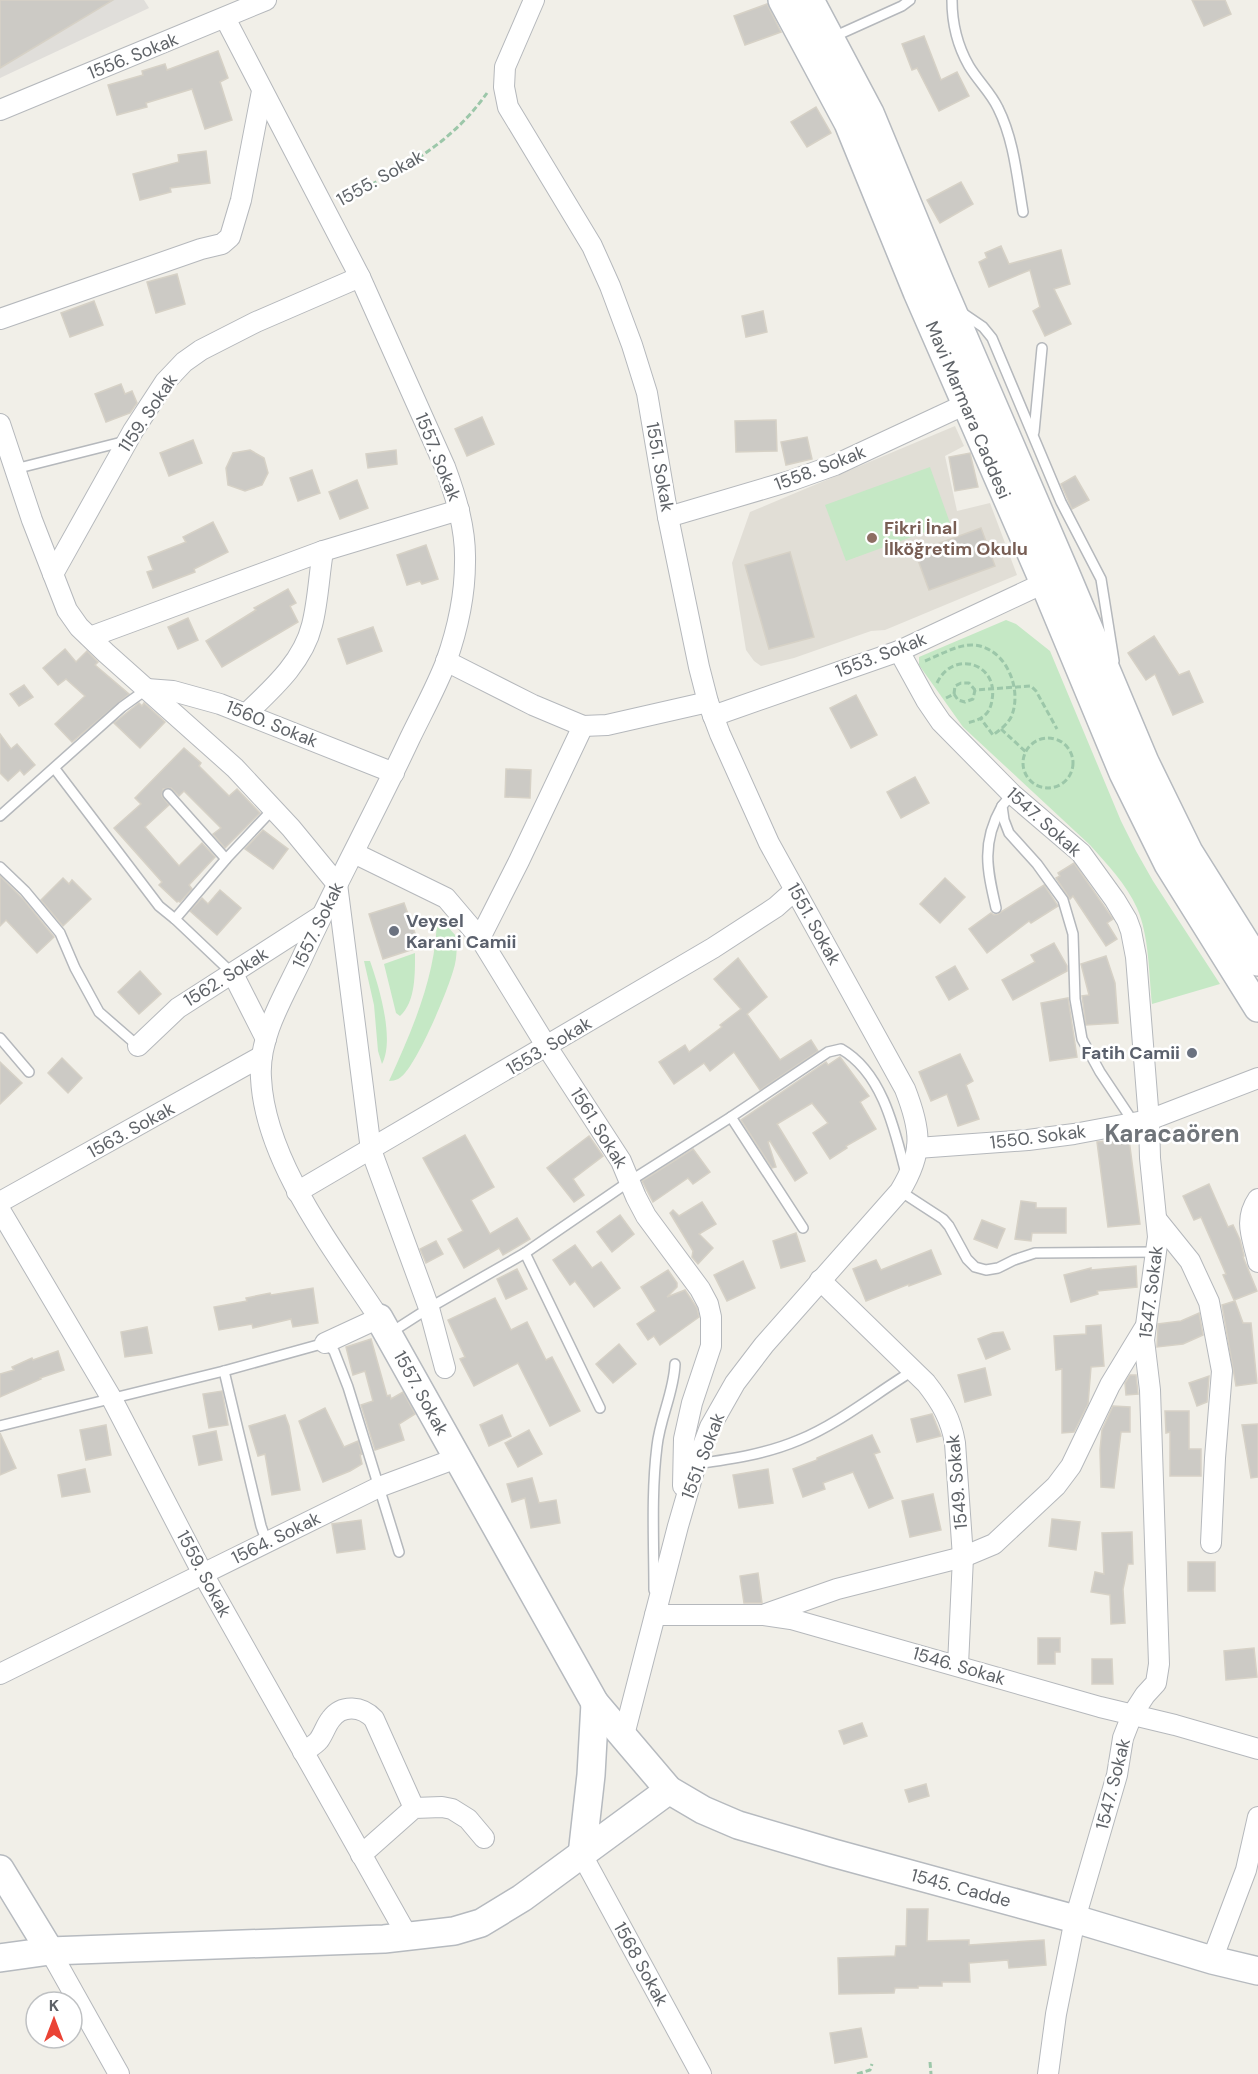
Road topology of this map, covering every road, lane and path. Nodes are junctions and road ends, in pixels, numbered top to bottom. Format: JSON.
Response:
{"nodes":[{"id":1,"x":266,"y":0,"type":"edge"},
{"id":2,"x":534,"y":0,"type":"edge"},
{"id":3,"x":782,"y":0,"type":"edge"},
{"id":4,"x":810,"y":0,"type":"edge"},
{"id":5,"x":910,"y":0,"type":"edge"},
{"id":6,"x":952,"y":0,"type":"edge"},
{"id":7,"x":225,"y":18,"type":"junction"},
{"id":8,"x":831,"y":38,"type":"junction"},
{"id":9,"x":505,"y":67,"type":"junction"},
{"id":10,"x":262,"y":91,"type":"junction"},
{"id":11,"x":0,"y":110,"type":"edge"},
{"id":12,"x":324,"y":208,"type":"junction"},
{"id":13,"x":1023,"y":212,"type":"dead end"},
{"id":14,"x":360,"y":278,"type":"junction"},
{"id":15,"x":949,"y":304,"type":"junction"},
{"id":16,"x":0,"y":319,"type":"edge"},
{"id":17,"x":1042,"y":348,"type":"dead end"},
{"id":18,"x":966,"y":404,"type":"junction"},
{"id":19,"x":0,"y":424,"type":"edge"},
{"id":20,"x":1034,"y":434,"type":"junction"},
{"id":21,"x":127,"y":441,"type":"junction"},
{"id":22,"x":15,"y":469,"type":"junction"},
{"id":23,"x":459,"y":510,"type":"junction"},
{"id":24,"x":668,"y":517,"type":"junction"},
{"id":25,"x":322,"y":551,"type":"junction"},
{"id":26,"x":53,"y":574,"type":"junction"},
{"id":27,"x":1044,"y":583,"type":"junction"},
{"id":28,"x":90,"y":637,"type":"junction"},
{"id":29,"x":899,"y":651,"type":"junction"},
{"id":30,"x":446,"y":662,"type":"junction"},
{"id":31,"x":923,"y":662,"type":"dead end"},
{"id":32,"x":937,"y":683,"type":"dead end"},
{"id":33,"x":1015,"y":686,"type":"junction"},
{"id":34,"x":147,"y":689,"type":"junction"},
{"id":35,"x":994,"y":689,"type":"junction"},
{"id":36,"x":975,"y":690,"type":"junction"},
{"id":37,"x":1115,"y":691,"type":"junction"},
{"id":38,"x":954,"y":694,"type":"junction"},
{"id":39,"x":931,"y":707,"type":"junction"},
{"id":40,"x":711,"y":709,"type":"junction"},
{"id":41,"x":246,"y":714,"type":"junction"},
{"id":42,"x":981,"y":719,"type":"junction"},
{"id":43,"x":964,"y":723,"type":"dead end"},
{"id":44,"x":583,"y":726,"type":"junction"},
{"id":45,"x":1001,"y":729,"type":"junction"},
{"id":46,"x":1057,"y":729,"type":"dead end"},
{"id":47,"x":1026,"y":752,"type":"junction"},
{"id":48,"x":55,"y":769,"type":"junction"},
{"id":49,"x":394,"y":772,"type":"junction"},
{"id":50,"x":168,"y":794,"type":"dead end"},
{"id":51,"x":1007,"y":800,"type":"junction"},
{"id":52,"x":273,"y":808,"type":"junction"},
{"id":53,"x":0,"y":816,"type":"edge"},
{"id":54,"x":354,"y":853,"type":"junction"},
{"id":55,"x":226,"y":859,"type":"junction"},
{"id":56,"x":0,"y":867,"type":"edge"},
{"id":57,"x":337,"y":884,"type":"junction"},
{"id":58,"x":795,"y":890,"type":"junction"},
{"id":59,"x":996,"y":908,"type":"dead end"},
{"id":60,"x":321,"y":916,"type":"junction"},
{"id":61,"x":175,"y":919,"type":"junction"},
{"id":62,"x":480,"y":938,"type":"junction"},
{"id":63,"x":1258,"y":962,"type":"edge"},
{"id":64,"x":233,"y":974,"type":"junction"},
{"id":65,"x":1258,"y":1008,"type":"edge"},
{"id":66,"x":0,"y":1038,"type":"edge"},
{"id":67,"x":138,"y":1046,"type":"joint"},
{"id":68,"x":264,"y":1047,"type":"junction"},
{"id":69,"x":547,"y":1047,"type":"junction"},
{"id":70,"x":29,"y":1072,"type":"dead end"},
{"id":71,"x":1258,"y":1078,"type":"edge"},
{"id":72,"x":731,"y":1117,"type":"junction"},
{"id":73,"x":1142,"y":1121,"type":"junction"},
{"id":74,"x":917,"y":1148,"type":"junction"},
{"id":75,"x":371,"y":1150,"type":"junction"},
{"id":76,"x":630,"y":1181,"type":"junction"},
{"id":77,"x":903,"y":1185,"type":"junction"},
{"id":78,"x":297,"y":1192,"type":"junction"},
{"id":79,"x":1258,"y":1199,"type":"edge"},
{"id":80,"x":0,"y":1202,"type":"edge"},
{"id":81,"x":0,"y":1210,"type":"edge"},
{"id":82,"x":1157,"y":1220,"type":"junction"},
{"id":83,"x":803,"y":1228,"type":"dead end"},
{"id":84,"x":1157,"y":1252,"type":"junction"},
{"id":85,"x":525,"y":1253,"type":"junction"},
{"id":86,"x":1258,"y":1262,"type":"edge"},
{"id":87,"x":820,"y":1280,"type":"junction"},
{"id":88,"x":429,"y":1308,"type":"junction"},
{"id":89,"x":384,"y":1326,"type":"junction"},
{"id":90,"x":1144,"y":1328,"type":"junction"},
{"id":91,"x":325,"y":1343,"type":"junction"},
{"id":92,"x":675,"y":1364,"type":"dead end"},
{"id":93,"x":445,"y":1368,"type":"dead end"},
{"id":94,"x":914,"y":1370,"type":"junction"},
{"id":95,"x":224,"y":1371,"type":"junction"},
{"id":96,"x":112,"y":1398,"type":"junction"},
{"id":97,"x":600,"y":1408,"type":"dead end"},
{"id":98,"x":0,"y":1426,"type":"edge"},
{"id":99,"x":457,"y":1458,"type":"junction"},
{"id":100,"x":696,"y":1464,"type":"junction"},
{"id":101,"x":379,"y":1487,"type":"junction"},
{"id":102,"x":683,"y":1507,"type":"junction"},
{"id":103,"x":1211,"y":1542,"type":"dead end"},
{"id":104,"x":267,"y":1543,"type":"junction"},
{"id":105,"x":399,"y":1552,"type":"dead end"},
{"id":106,"x":963,"y":1557,"type":"junction"},
{"id":107,"x":203,"y":1574,"type":"junction"},
{"id":108,"x":655,"y":1615,"type":"junction"},
{"id":109,"x":764,"y":1615,"type":"junction"},
{"id":110,"x":958,"y":1665,"type":"junction"},
{"id":111,"x":0,"y":1674,"type":"edge"},
{"id":112,"x":595,"y":1703,"type":"junction"},
{"id":113,"x":1132,"y":1715,"type":"junction"},
{"id":114,"x":624,"y":1735,"type":"junction"},
{"id":115,"x":1258,"y":1749,"type":"edge"},
{"id":116,"x":303,"y":1752,"type":"junction"},
{"id":117,"x":669,"y":1790,"type":"junction"},
{"id":118,"x":414,"y":1808,"type":"junction"},
{"id":119,"x":1258,"y":1817,"type":"edge"},
{"id":120,"x":484,"y":1838,"type":"dead end"},
{"id":121,"x":361,"y":1855,"type":"junction"},
{"id":122,"x":582,"y":1855,"type":"junction"},
{"id":123,"x":0,"y":1869,"type":"edge"},
{"id":124,"x":1075,"y":1919,"type":"junction"},
{"id":125,"x":408,"y":1937,"type":"junction"},
{"id":126,"x":50,"y":1951,"type":"junction"},
{"id":127,"x":0,"y":1958,"type":"edge"},
{"id":128,"x":1212,"y":1960,"type":"junction"},
{"id":129,"x":1258,"y":1971,"type":"edge"},
{"id":130,"x":930,"y":2062,"type":"dead end"},
{"id":131,"x":872,"y":2064,"type":"dead end"},
{"id":132,"x":119,"y":2074,"type":"edge"},
{"id":133,"x":701,"y":2074,"type":"edge"},
{"id":134,"x":857,"y":2074,"type":"edge"},
{"id":135,"x":931,"y":2074,"type":"edge"},
{"id":136,"x":1048,"y":2074,"type":"edge"}],
"edges":[{"from":1,"to":7,"type":"street","name":"1556. Sokak"},
{"from":2,"to":9,"type":"street"},
{"from":3,"to":18,"type":"street","name":"Mavi Marmara Caddesi"},
{"from":4,"to":8,"type":"street"},
{"from":5,"to":8,"type":"lane"},
{"from":6,"to":13,"type":"lane"},
{"from":7,"to":10,"type":"street","name":"1557. Sokak"},
{"from":7,"to":11,"type":"street","name":"1556. Sokak"},
{"from":8,"to":15,"type":"street"},
{"from":9,"to":12,"type":"path","name":"1555. Sokak"},
{"from":9,"to":24,"type":"street","name":"1551. Sokak"},
{"from":10,"to":12,"type":"street","name":"1557. Sokak"},
{"from":10,"to":16,"type":"street"},
{"from":12,"to":14,"type":"street","name":"1557. Sokak"},
{"from":14,"to":21,"type":"street","name":"1159. Sokak"},
{"from":14,"to":23,"type":"street","name":"1557. Sokak"},
{"from":15,"to":20,"type":"lane"},
{"from":15,"to":37,"type":"street"},
{"from":17,"to":20,"type":"lane"},
{"from":18,"to":24,"type":"street","name":"1558. Sokak"},
{"from":18,"to":27,"type":"street","name":"Mavi Marmara Caddesi"},
{"from":19,"to":22,"type":"street"},
{"from":20,"to":37,"type":"lane"},
{"from":21,"to":22,"type":"lane"},
{"from":21,"to":26,"type":"street","name":"1159. Sokak"},
{"from":22,"to":26,"type":"street"},
{"from":23,"to":25,"type":"street"},
{"from":23,"to":30,"type":"street","name":"1557. Sokak"},
{"from":24,"to":40,"type":"street","name":"1551. Sokak"},
{"from":25,"to":28,"type":"street"},
{"from":25,"to":41,"type":"street"},
{"from":26,"to":28,"type":"street"},
{"from":27,"to":29,"type":"street","name":"1553. Sokak"},
{"from":27,"to":65,"type":"street","name":"Mavi Marmara Caddesi"},
{"from":28,"to":34,"type":"street"},
{"from":29,"to":39,"type":"street","name":"1547. Sokak"},
{"from":29,"to":40,"type":"street","name":"1553. Sokak"},
{"from":30,"to":44,"type":"street","name":"1553. Sokak"},
{"from":30,"to":49,"type":"street","name":"1557. Sokak"},
{"from":31,"to":33,"type":"path"},
{"from":32,"to":35,"type":"path"},
{"from":33,"to":35,"type":"path"},
{"from":33,"to":45,"type":"path"},
{"from":33,"to":46,"type":"path"},
{"from":34,"to":41,"type":"street","name":"1560. Sokak"},
{"from":34,"to":48,"type":"lane"},
{"from":34,"to":52,"type":"street"},
{"from":35,"to":36,"type":"path"},
{"from":35,"to":42,"type":"path"},
{"from":36,"to":38,"type":"path"},
{"from":36,"to":38,"type":"path"},
{"from":37,"to":63,"type":"street"},
{"from":38,"to":39,"type":"path"},
{"from":39,"to":51,"type":"street","name":"1547. Sokak"},
{"from":40,"to":44,"type":"street","name":"1553. Sokak"},
{"from":40,"to":58,"type":"street","name":"1551. Sokak"},
{"from":41,"to":49,"type":"street","name":"1560. Sokak"},
{"from":42,"to":43,"type":"path"},
{"from":42,"to":45,"type":"path"},
{"from":44,"to":62,"type":"street"},
{"from":45,"to":47,"type":"path"},
{"from":47,"to":47,"type":"path"},
{"from":48,"to":53,"type":"lane"},
{"from":48,"to":61,"type":"lane"},
{"from":49,"to":54,"type":"street","name":"1557. Sokak"},
{"from":50,"to":55,"type":"lane"},
{"from":51,"to":59,"type":"lane"},
{"from":51,"to":73,"type":"lane"},
{"from":51,"to":73,"type":"street","name":"1547. Sokak"},
{"from":52,"to":55,"type":"lane"},
{"from":52,"to":57,"type":"street"},
{"from":54,"to":57,"type":"street","name":"1557. Sokak"},
{"from":54,"to":62,"type":"street","name":"1561. Sokak"},
{"from":55,"to":61,"type":"lane"},
{"from":56,"to":67,"type":"lane"},
{"from":57,"to":60,"type":"street","name":"1557. Sokak"},
{"from":57,"to":75,"type":"street"},
{"from":58,"to":69,"type":"street","name":"1553. Sokak"},
{"from":58,"to":74,"type":"street","name":"1551. Sokak"},
{"from":60,"to":64,"type":"street","name":"1562. Sokak"},
{"from":60,"to":68,"type":"street","name":"1557. Sokak"},
{"from":61,"to":64,"type":"lane"},
{"from":62,"to":69,"type":"street","name":"1561. Sokak"},
{"from":64,"to":67,"type":"street","name":"1562. Sokak"},
{"from":64,"to":68,"type":"street"},
{"from":66,"to":70,"type":"lane"},
{"from":68,"to":78,"type":"street","name":"1557. Sokak"},
{"from":68,"to":80,"type":"street","name":"1563. Sokak"},
{"from":69,"to":75,"type":"street","name":"1553. Sokak"},
{"from":69,"to":76,"type":"street","name":"1561. Sokak"},
{"from":71,"to":73,"type":"street","name":"1550. Sokak"},
{"from":72,"to":76,"type":"lane"},
{"from":72,"to":77,"type":"lane"},
{"from":72,"to":83,"type":"lane"},
{"from":73,"to":74,"type":"street","name":"1550. Sokak"},
{"from":73,"to":82,"type":"street","name":"1547. Sokak"},
{"from":74,"to":77,"type":"street","name":"1551. Sokak"},
{"from":75,"to":78,"type":"street","name":"1553. Sokak"},
{"from":75,"to":88,"type":"street"},
{"from":76,"to":85,"type":"lane"},
{"from":76,"to":102,"type":"street","name":"1561. Sokak"},
{"from":77,"to":84,"type":"lane"},
{"from":77,"to":87,"type":"street","name":"1551. Sokak"},
{"from":78,"to":89,"type":"street","name":"1557. Sokak"},
{"from":79,"to":86,"type":"street"},
{"from":81,"to":96,"type":"street","name":"1559. Sokak"},
{"from":82,"to":84,"type":"street","name":"1547. Sokak"},
{"from":82,"to":103,"type":"street"},
{"from":84,"to":90,"type":"street","name":"1547. Sokak"},
{"from":85,"to":88,"type":"lane"},
{"from":85,"to":97,"type":"lane"},
{"from":87,"to":94,"type":"street","name":"1549. Sokak"},
{"from":87,"to":100,"type":"street","name":"1551. Sokak"},
{"from":88,"to":89,"type":"lane"},
{"from":88,"to":93,"type":"street"},
{"from":89,"to":91,"type":"street"},
{"from":89,"to":99,"type":"street","name":"1557. Sokak"},
{"from":90,"to":106,"type":"street"},
{"from":90,"to":113,"type":"street","name":"1547. Sokak"},
{"from":91,"to":95,"type":"lane"},
{"from":91,"to":101,"type":"lane"},
{"from":92,"to":108,"type":"lane"},
{"from":94,"to":100,"type":"lane"},
{"from":94,"to":106,"type":"street","name":"1549. Sokak"},
{"from":95,"to":96,"type":"lane"},
{"from":95,"to":104,"type":"lane"},
{"from":96,"to":98,"type":"lane"},
{"from":96,"to":107,"type":"street","name":"1559. Sokak"},
{"from":99,"to":101,"type":"street","name":"1564. Sokak"},
{"from":99,"to":112,"type":"street","name":"1557. Sokak"},
{"from":100,"to":102,"type":"street","name":"1551. Sokak"},
{"from":101,"to":104,"type":"street","name":"1564. Sokak"},
{"from":101,"to":105,"type":"lane"},
{"from":102,"to":108,"type":"street","name":"1551. Sokak"},
{"from":104,"to":107,"type":"street","name":"1564. Sokak"},
{"from":106,"to":109,"type":"street"},
{"from":106,"to":110,"type":"street","name":"1549. Sokak"},
{"from":107,"to":111,"type":"street","name":"1564. Sokak"},
{"from":107,"to":116,"type":"street","name":"1559. Sokak"},
{"from":108,"to":109,"type":"street","name":"1546. Sokak"},
{"from":108,"to":114,"type":"street","name":"1551. Sokak"},
{"from":109,"to":110,"type":"street","name":"1546. Sokak"},
{"from":110,"to":113,"type":"street","name":"1546. Sokak"},
{"from":112,"to":114,"type":"street","name":"1557. Sokak"},
{"from":112,"to":122,"type":"street"},
{"from":113,"to":115,"type":"street","name":"1546. Sokak"},
{"from":113,"to":124,"type":"street","name":"1547. Sokak"},
{"from":114,"to":117,"type":"street","name":"1557. Sokak"},
{"from":116,"to":118,"type":"street"},
{"from":116,"to":121,"type":"street","name":"1559. Sokak"},
{"from":117,"to":122,"type":"street"},
{"from":117,"to":124,"type":"street","name":"1545. Cadde"},
{"from":118,"to":120,"type":"street"},
{"from":118,"to":121,"type":"street"},
{"from":119,"to":128,"type":"street"},
{"from":121,"to":125,"type":"street","name":"1559. Sokak"},
{"from":122,"to":125,"type":"street"},
{"from":122,"to":133,"type":"street","name":"1568 Sokak"},
{"from":123,"to":126,"type":"street"},
{"from":124,"to":128,"type":"street","name":"1545. Cadde"},
{"from":124,"to":136,"type":"street","name":"1547. Sokak"},
{"from":125,"to":126,"type":"street"},
{"from":126,"to":127,"type":"street"},
{"from":126,"to":132,"type":"street"},
{"from":128,"to":129,"type":"street","name":"1545. Cadde"},
{"from":130,"to":135,"type":"path"},
{"from":131,"to":134,"type":"path"}]}
